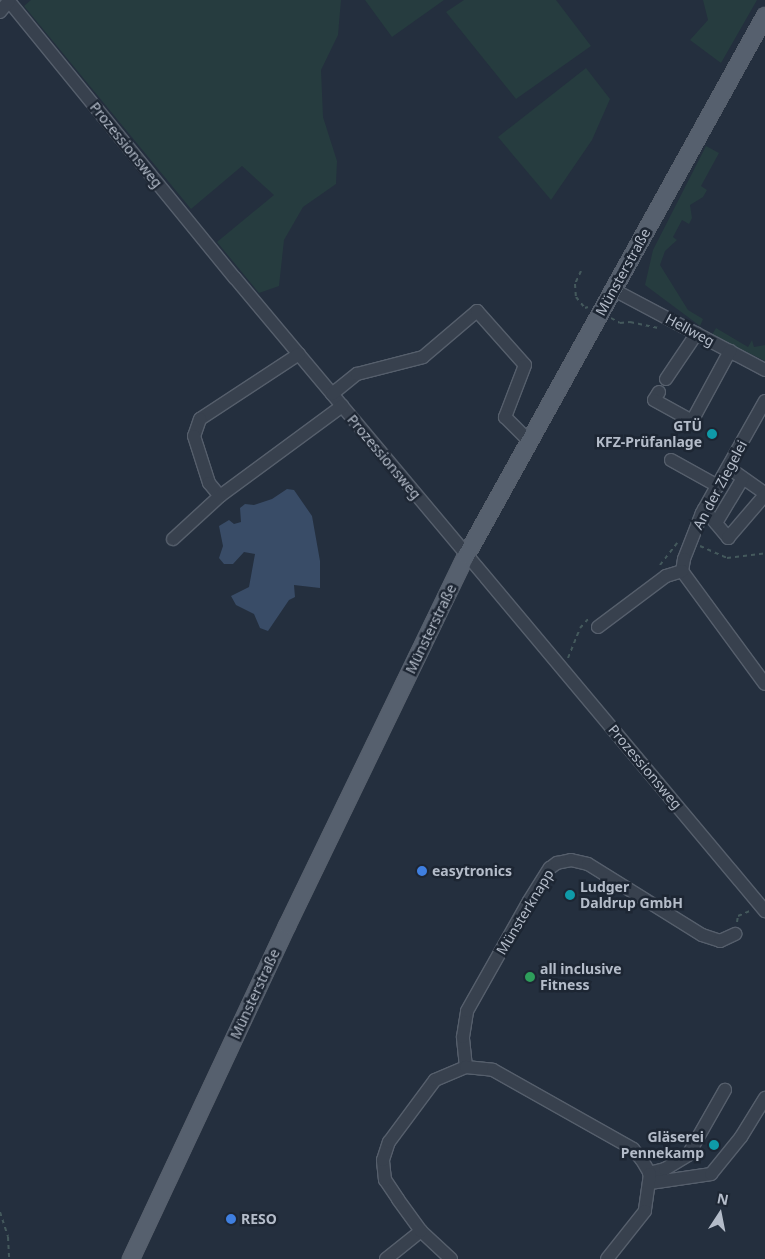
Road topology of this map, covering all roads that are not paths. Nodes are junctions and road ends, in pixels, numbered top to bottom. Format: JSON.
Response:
{"nodes":[{"id":1,"x":8,"y":0,"type":"edge"},
{"id":2,"x":0,"y":12,"type":"edge"},
{"id":3,"x":765,"y":16,"type":"edge"},
{"id":4,"x":614,"y":290,"type":"junction"},
{"id":5,"x":697,"y":333,"type":"junction"},
{"id":6,"x":730,"y":351,"type":"junction"},
{"id":7,"x":299,"y":354,"type":"junction"},
{"id":8,"x":765,"y":370,"type":"edge"},
{"id":9,"x":666,"y":379,"type":"dead end"},
{"id":10,"x":659,"y":392,"type":"dead end"},
{"id":11,"x":332,"y":394,"type":"junction"},
{"id":12,"x":765,"y":401,"type":"edge"},
{"id":13,"x":342,"y":406,"type":"junction"},
{"id":14,"x":529,"y":441,"type":"junction"},
{"id":15,"x":671,"y":460,"type":"dead end"},
{"id":16,"x":729,"y":468,"type":"junction"},
{"id":17,"x":743,"y":478,"type":"junction"},
{"id":18,"x":718,"y":486,"type":"junction"},
{"id":19,"x":765,"y":494,"type":"edge"},
{"id":20,"x":220,"y":496,"type":"junction"},
{"id":21,"x":704,"y":509,"type":"junction"},
{"id":22,"x":716,"y":523,"type":"junction"},
{"id":23,"x":173,"y":539,"type":"dead end"},
{"id":24,"x":466,"y":556,"type":"junction"},
{"id":25,"x":682,"y":571,"type":"junction"},
{"id":26,"x":598,"y":627,"type":"dead end"},
{"id":27,"x":765,"y":684,"type":"edge"},
{"id":28,"x":764,"y":909,"type":"edge"},
{"id":29,"x":735,"y":934,"type":"road end"},
{"id":30,"x":466,"y":1067,"type":"junction"},
{"id":31,"x":725,"y":1090,"type":"dead end"},
{"id":32,"x":765,"y":1098,"type":"edge"},
{"id":33,"x":650,"y":1178,"type":"junction"},
{"id":34,"x":421,"y":1231,"type":"junction"},
{"id":35,"x":131,"y":1259,"type":"edge"},
{"id":36,"x":386,"y":1259,"type":"edge"},
{"id":37,"x":451,"y":1259,"type":"edge"},
{"id":38,"x":607,"y":1259,"type":"edge"}],
"edges":[{"from":1,"to":2,"type":"street"},
{"from":1,"to":7,"type":"street","name":"Prozessionsweg"},
{"from":3,"to":4,"type":"main road","name":"Münsterstraße"},
{"from":4,"to":5,"type":"street","name":"Hellweg"},
{"from":4,"to":14,"type":"main road","name":"Münsterstraße"},
{"from":5,"to":6,"type":"street","name":"Hellweg"},
{"from":5,"to":9,"type":"street"},
{"from":6,"to":8,"type":"street","name":"Hellweg"},
{"from":6,"to":10,"type":"street"},
{"from":7,"to":11,"type":"street","name":"Prozessionsweg"},
{"from":7,"to":20,"type":"street"},
{"from":11,"to":13,"type":"street","name":"Prozessionsweg"},
{"from":11,"to":14,"type":"street"},
{"from":12,"to":16,"type":"street","name":"An der Ziegelei"},
{"from":13,"to":20,"type":"street"},
{"from":13,"to":24,"type":"street","name":"Prozessionsweg"},
{"from":14,"to":24,"type":"main road","name":"Münsterstraße"},
{"from":15,"to":18,"type":"street"},
{"from":16,"to":17,"type":"street"},
{"from":16,"to":18,"type":"street","name":"An der Ziegelei"},
{"from":17,"to":19,"type":"street"},
{"from":17,"to":22,"type":"street"},
{"from":18,"to":21,"type":"street","name":"An der Ziegelei"},
{"from":19,"to":22,"type":"street"},
{"from":20,"to":23,"type":"street"},
{"from":21,"to":22,"type":"street"},
{"from":21,"to":25,"type":"street","name":"An der Ziegelei"},
{"from":24,"to":28,"type":"street","name":"Prozessionsweg"},
{"from":24,"to":35,"type":"main road","name":"Münsterstraße"},
{"from":25,"to":26,"type":"street"},
{"from":25,"to":27,"type":"street"},
{"from":29,"to":30,"type":"street","name":"Münsterknapp"},
{"from":30,"to":33,"type":"street"},
{"from":30,"to":34,"type":"street"},
{"from":31,"to":33,"type":"street"},
{"from":32,"to":33,"type":"street"},
{"from":33,"to":38,"type":"street"},
{"from":34,"to":36,"type":"street"},
{"from":34,"to":37,"type":"street"}]}
